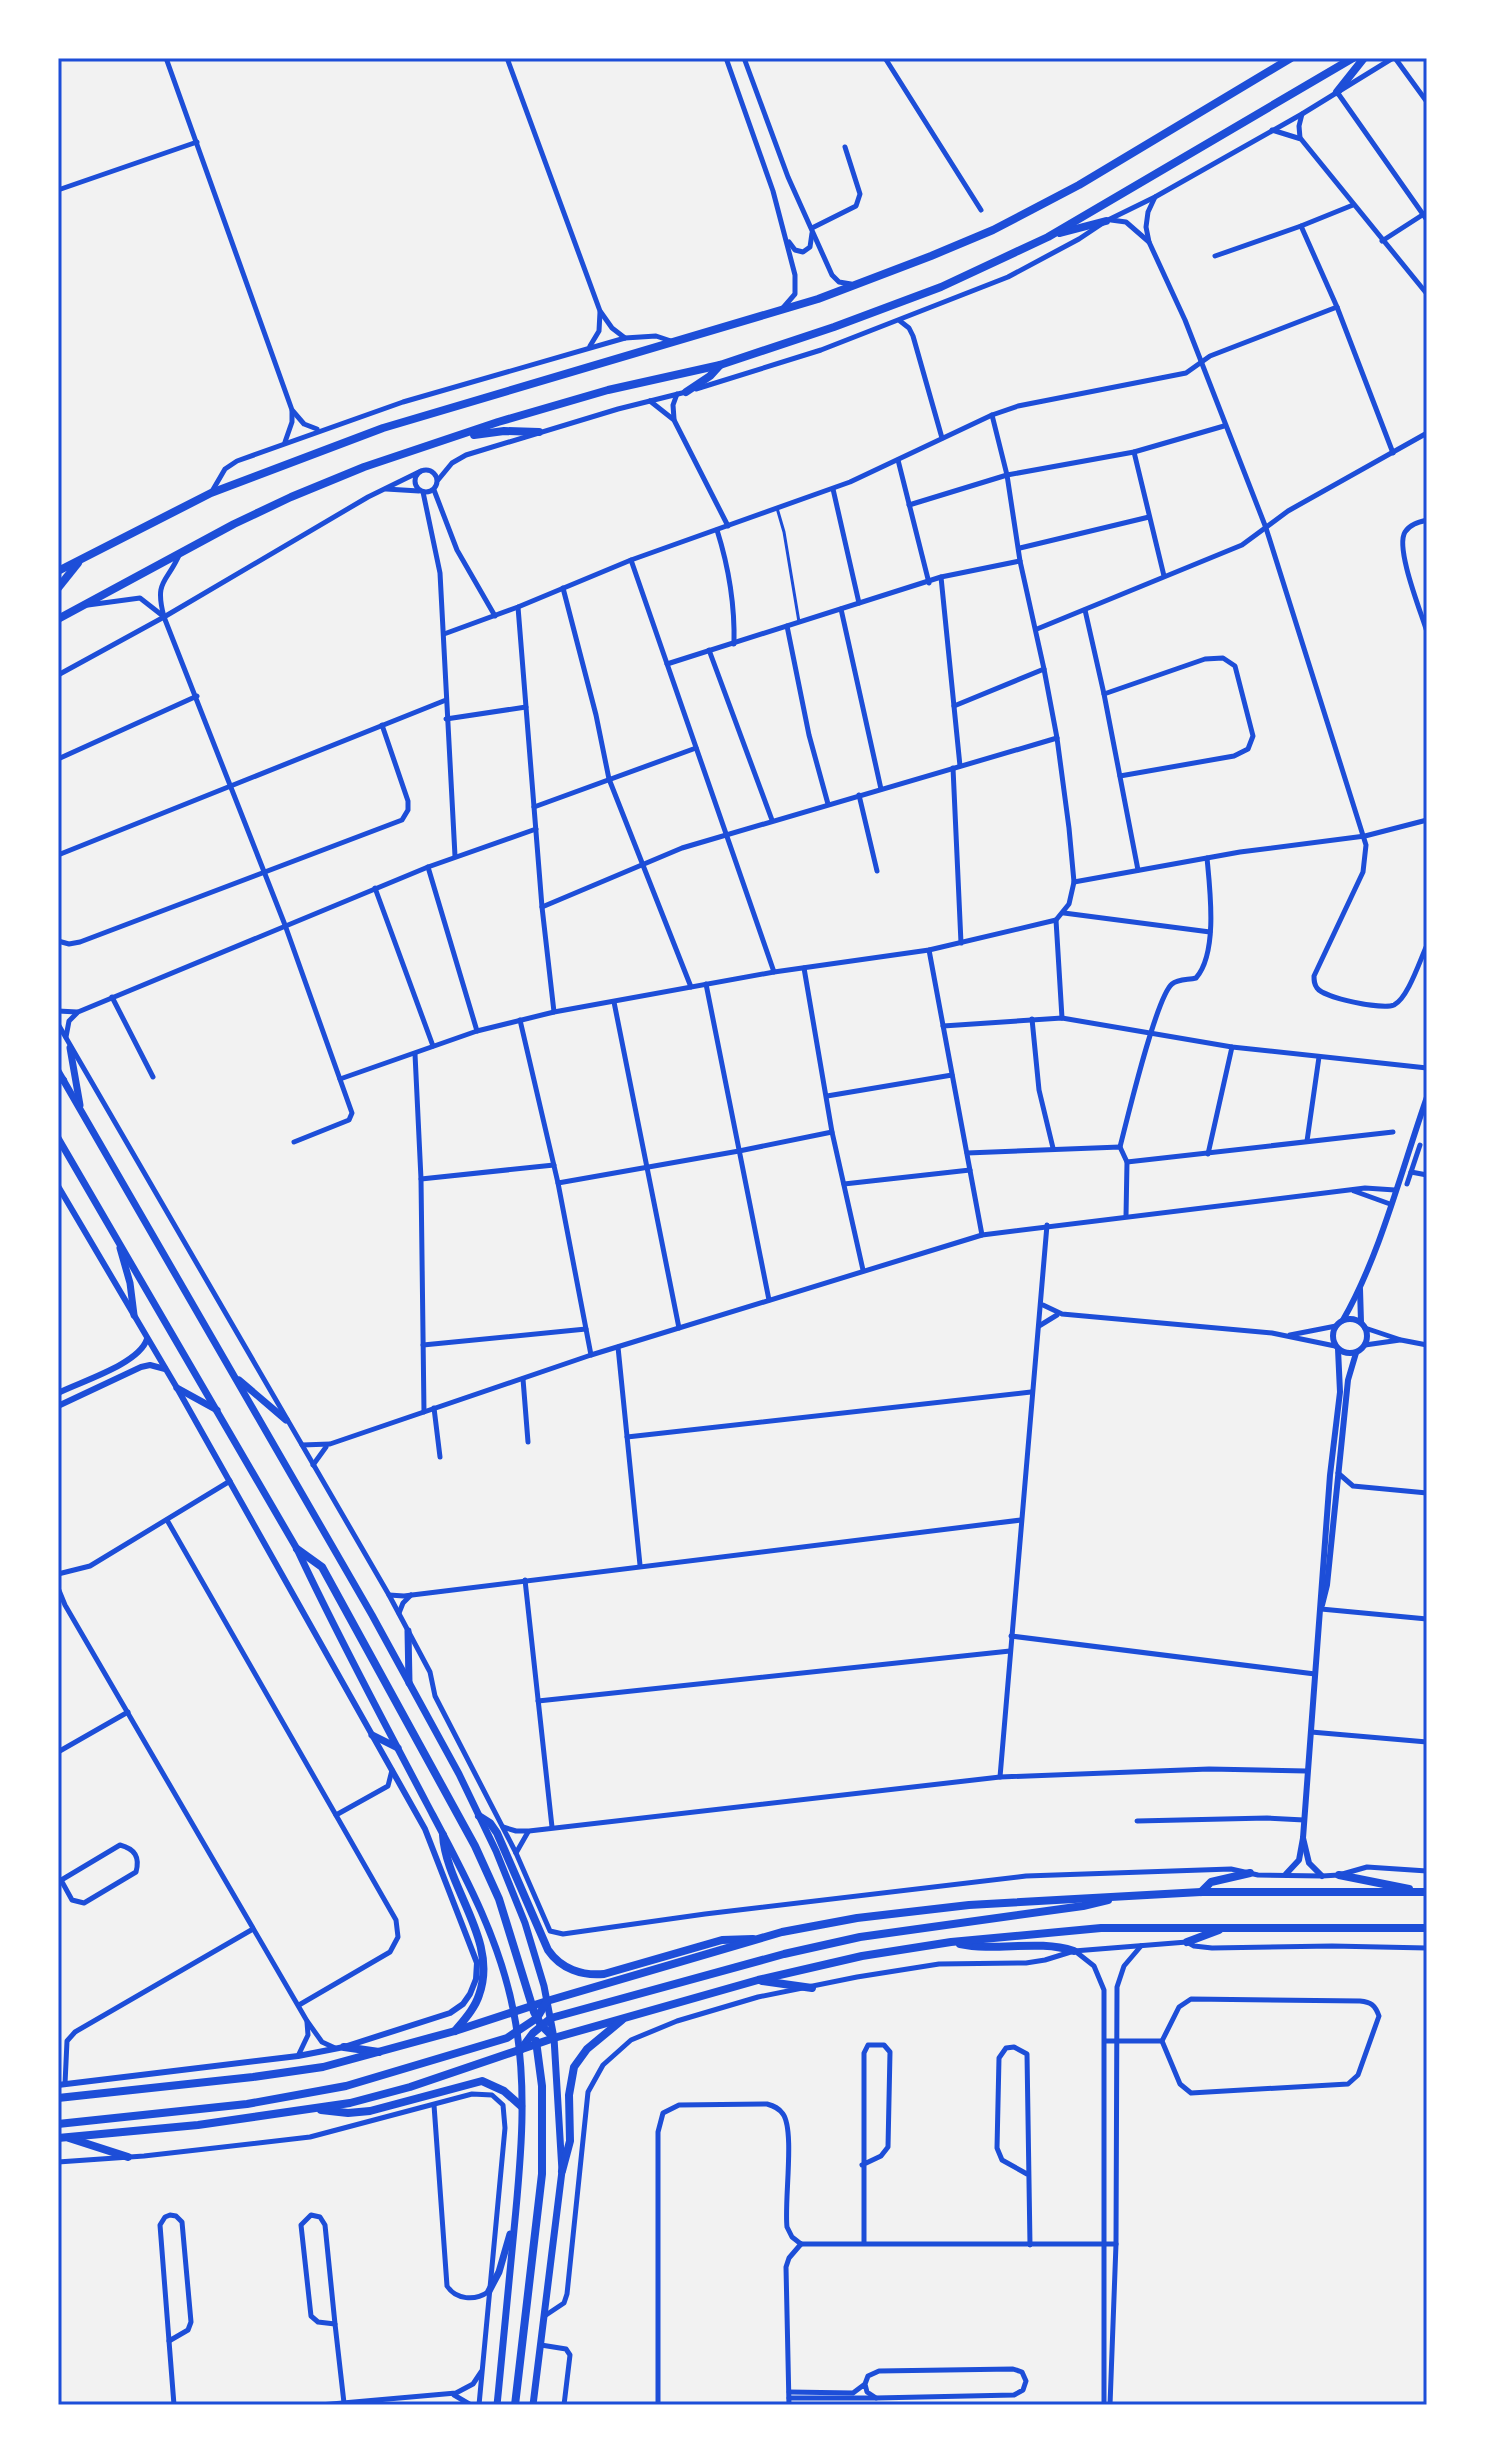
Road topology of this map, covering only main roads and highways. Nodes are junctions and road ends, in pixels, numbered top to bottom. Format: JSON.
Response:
{"nodes":[{"id":1,"x":1291,"y":58,"type":"edge"},
{"id":2,"x":1353,"y":58,"type":"edge"},
{"id":3,"x":1364,"y":58,"type":"edge"},
{"id":4,"x":1337,"y":92,"type":"road end"},
{"id":5,"x":1106,"y":221,"type":"road end"},
{"id":6,"x":1048,"y":237,"type":"junction"},
{"id":7,"x":720,"y":365,"type":"junction"},
{"id":8,"x":681,"y":393,"type":"road end"},
{"id":9,"x":539,"y":432,"type":"road end"},
{"id":10,"x":458,"y":437,"type":"junction"},
{"id":11,"x":81,"y":559,"type":"junction"},
{"id":12,"x":58,"y":571,"type":"edge"},
{"id":13,"x":58,"y":588,"type":"edge"},
{"id":14,"x":58,"y":619,"type":"edge"},
{"id":15,"x":70,"y":1048,"type":"road end"},
{"id":16,"x":60,"y":1076,"type":"edge"},
{"id":17,"x":80,"y":1107,"type":"junction"},
{"id":18,"x":58,"y":1138,"type":"edge"},
{"id":19,"x":114,"y":1231,"type":"junction"},
{"id":20,"x":134,"y":1315,"type":"road end"},
{"id":21,"x":234,"y":1376,"type":"junction"},
{"id":22,"x":177,"y":1388,"type":"road end"},
{"id":23,"x":219,"y":1411,"type":"junction"},
{"id":24,"x":286,"y":1420,"type":"road end"},
{"id":25,"x":297,"y":1549,"type":"junction"},
{"id":26,"x":408,"y":1631,"type":"road end"},
{"id":27,"x":408,"y":1685,"type":"junction"},
{"id":28,"x":372,"y":1735,"type":"road end"},
{"id":29,"x":398,"y":1748,"type":"junction"},
{"id":30,"x":479,"y":1816,"type":"junction"},
{"id":31,"x":443,"y":1835,"type":"junction"},
{"id":32,"x":1250,"y":1873,"type":"road end"},
{"id":33,"x":1339,"y":1875,"type":"road end"},
{"id":34,"x":1201,"y":1892,"type":"junction"},
{"id":35,"x":1413,"y":1892,"type":"junction"},
{"id":36,"x":1427,"y":1892,"type":"edge"},
{"id":37,"x":1129,"y":1895,"type":"junction"},
{"id":38,"x":1227,"y":1927,"type":"junction"},
{"id":39,"x":1427,"y":1928,"type":"edge"},
{"id":40,"x":757,"y":1940,"type":"junction"},
{"id":41,"x":951,"y":1942,"type":"junction"},
{"id":42,"x":1187,"y":1942,"type":"road end"},
{"id":43,"x":1074,"y":1951,"type":"road end"},
{"id":44,"x":758,"y":1980,"type":"junction"},
{"id":45,"x":812,"y":1988,"type":"road end"},
{"id":46,"x":547,"y":2001,"type":"junction"},
{"id":47,"x":532,"y":2006,"type":"junction"},
{"id":48,"x":514,"y":2012,"type":"junction"},
{"id":49,"x":626,"y":2017,"type":"junction"},
{"id":50,"x":551,"y":2018,"type":"junction"},
{"id":51,"x":539,"y":2022,"type":"junction"},
{"id":52,"x":530,"y":2029,"type":"junction"},
{"id":53,"x":455,"y":2031,"type":"junction"},
{"id":54,"x":517,"y":2033,"type":"junction"},
{"id":55,"x":554,"y":2038,"type":"junction"},
{"id":56,"x":537,"y":2045,"type":"junction"},
{"id":57,"x":340,"y":2047,"type":"road end"},
{"id":58,"x":379,"y":2052,"type":"junction"},
{"id":59,"x":519,"y":2052,"type":"junction"},
{"id":60,"x":58,"y":2098,"type":"edge"},
{"id":61,"x":521,"y":2106,"type":"junction"},
{"id":62,"x":316,"y":2109,"type":"junction"},
{"id":63,"x":58,"y":2124,"type":"edge"},
{"id":64,"x":61,"y":2137,"type":"edge"},
{"id":65,"x":128,"y":2157,"type":"road end"},
{"id":66,"x":562,"y":2171,"type":"junction"},
{"id":67,"x":514,"y":2225,"type":"junction"},
{"id":68,"x":489,"y":2291,"type":"road end"},
{"id":69,"x":497,"y":2405,"type":"edge"},
{"id":70,"x":515,"y":2405,"type":"edge"},
{"id":71,"x":533,"y":2405,"type":"edge"}],
"edges":[{"from":1,"to":11,"type":"main road"},
{"from":2,"to":6,"type":"main road"},
{"from":3,"to":4,"type":"main road"},
{"from":5,"to":6,"type":"main road"},
{"from":6,"to":7,"type":"main road"},
{"from":7,"to":8,"type":"main road"},
{"from":7,"to":10,"type":"main road"},
{"from":9,"to":10,"type":"main road"},
{"from":10,"to":14,"type":"main road"},
{"from":11,"to":12,"type":"main road"},
{"from":11,"to":13,"type":"main road"},
{"from":15,"to":17,"type":"main road"},
{"from":16,"to":17,"type":"main road"},
{"from":17,"to":21,"type":"main road"},
{"from":18,"to":19,"type":"main road"},
{"from":19,"to":20,"type":"main road"},
{"from":19,"to":23,"type":"main road"},
{"from":21,"to":24,"type":"main road"},
{"from":21,"to":27,"type":"main road"},
{"from":22,"to":23,"type":"main road"},
{"from":23,"to":25,"type":"main road"},
{"from":25,"to":29,"type":"main road"},
{"from":25,"to":47,"type":"main road"},
{"from":26,"to":27,"type":"main road"},
{"from":27,"to":30,"type":"main road"},
{"from":28,"to":29,"type":"main road"},
{"from":29,"to":31,"type":"main road"},
{"from":30,"to":40,"type":"main road"},
{"from":30,"to":46,"type":"main road"},
{"from":31,"to":48,"type":"main road"},
{"from":31,"to":53,"type":"main road"},
{"from":32,"to":34,"type":"main road"},
{"from":33,"to":35,"type":"main road"},
{"from":34,"to":35,"type":"main road"},
{"from":34,"to":37,"type":"main road"},
{"from":35,"to":36,"type":"main road"},
{"from":37,"to":40,"type":"main road"},
{"from":37,"to":50,"type":"main road"},
{"from":38,"to":39,"type":"main road"},
{"from":38,"to":41,"type":"main road"},
{"from":38,"to":42,"type":"main road"},
{"from":40,"to":46,"type":"main road"},
{"from":41,"to":43,"type":"main road"},
{"from":41,"to":44,"type":"main road"},
{"from":44,"to":45,"type":"main road"},
{"from":44,"to":49,"type":"main road"},
{"from":46,"to":47,"type":"main road"},
{"from":46,"to":50,"type":"main road"},
{"from":46,"to":51,"type":"main road"},
{"from":47,"to":48,"type":"main road"},
{"from":47,"to":51,"type":"main road"},
{"from":48,"to":52,"type":"main road"},
{"from":48,"to":53,"type":"main road"},
{"from":48,"to":54,"type":"main road"},
{"from":49,"to":55,"type":"main road"},
{"from":49,"to":66,"type":"main road"},
{"from":50,"to":51,"type":"main road"},
{"from":50,"to":55,"type":"main road"},
{"from":51,"to":52,"type":"main road"},
{"from":51,"to":55,"type":"main road"},
{"from":52,"to":54,"type":"main road"},
{"from":52,"to":56,"type":"main road"},
{"from":52,"to":59,"type":"main road"},
{"from":53,"to":58,"type":"main road"},
{"from":54,"to":59,"type":"main road"},
{"from":54,"to":63,"type":"main road"},
{"from":55,"to":56,"type":"main road"},
{"from":55,"to":66,"type":"main road"},
{"from":56,"to":59,"type":"main road"},
{"from":56,"to":70,"type":"main road"},
{"from":57,"to":58,"type":"main road"},
{"from":58,"to":60,"type":"main road"},
{"from":59,"to":61,"type":"main road"},
{"from":59,"to":62,"type":"main road"},
{"from":61,"to":62,"type":"main road"},
{"from":61,"to":67,"type":"main road"},
{"from":62,"to":64,"type":"main road"},
{"from":64,"to":65,"type":"main road"},
{"from":66,"to":71,"type":"main road"},
{"from":67,"to":68,"type":"main road"},
{"from":67,"to":69,"type":"main road"}]}
